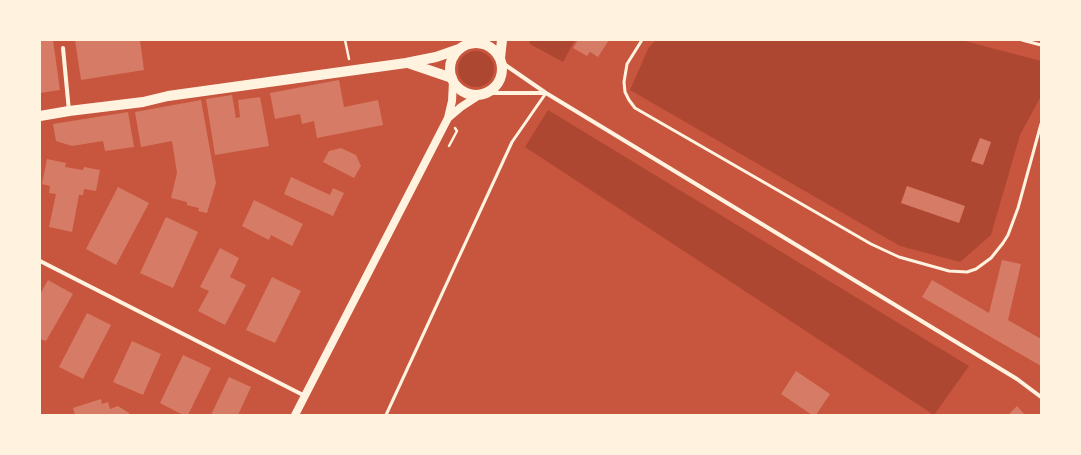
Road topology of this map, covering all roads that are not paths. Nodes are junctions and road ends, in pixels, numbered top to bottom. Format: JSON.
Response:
{"nodes":[{"id":1,"x":502,"y":40,"type":"edge"},
{"id":2,"x":642,"y":40,"type":"edge"},
{"id":3,"x":1022,"y":40,"type":"edge"},
{"id":4,"x":464,"y":45,"type":"edge"},
{"id":5,"x":1041,"y":45,"type":"edge"},
{"id":6,"x":63,"y":48,"type":"dead end"},
{"id":7,"x":501,"y":60,"type":"junction"},
{"id":8,"x":406,"y":63,"type":"junction"},
{"id":9,"x":453,"y":80,"type":"junction"},
{"id":10,"x":546,"y":93,"type":"junction"},
{"id":11,"x":483,"y":94,"type":"junction"},
{"id":12,"x":69,"y":111,"type":"junction"},
{"id":13,"x":40,"y":116,"type":"edge"},
{"id":14,"x":448,"y":118,"type":"junction"},
{"id":15,"x":1041,"y":124,"type":"edge"},
{"id":16,"x":40,"y":261,"type":"edge"},
{"id":17,"x":305,"y":396,"type":"junction"},
{"id":18,"x":1041,"y":397,"type":"edge"},
{"id":19,"x":295,"y":415,"type":"edge"},
{"id":20,"x":386,"y":415,"type":"edge"}],
"edges":[{"from":1,"to":7,"type":"main road"},
{"from":2,"to":15,"type":"lane"},
{"from":3,"to":5,"type":"lane"},
{"from":4,"to":7,"type":"main road"},
{"from":4,"to":8,"type":"main road"},
{"from":4,"to":9,"type":"main road"},
{"from":6,"to":12,"type":"street"},
{"from":7,"to":10,"type":"street"},
{"from":7,"to":11,"type":"main road"},
{"from":8,"to":9,"type":"main road"},
{"from":8,"to":12,"type":"main road"},
{"from":9,"to":11,"type":"main road"},
{"from":9,"to":14,"type":"main road"},
{"from":10,"to":11,"type":"street"},
{"from":10,"to":18,"type":"street"},
{"from":10,"to":20,"type":"lane"},
{"from":11,"to":14,"type":"main road"},
{"from":12,"to":13,"type":"main road"},
{"from":14,"to":17,"type":"main road"},
{"from":16,"to":17,"type":"street"},
{"from":17,"to":19,"type":"main road"}]}
